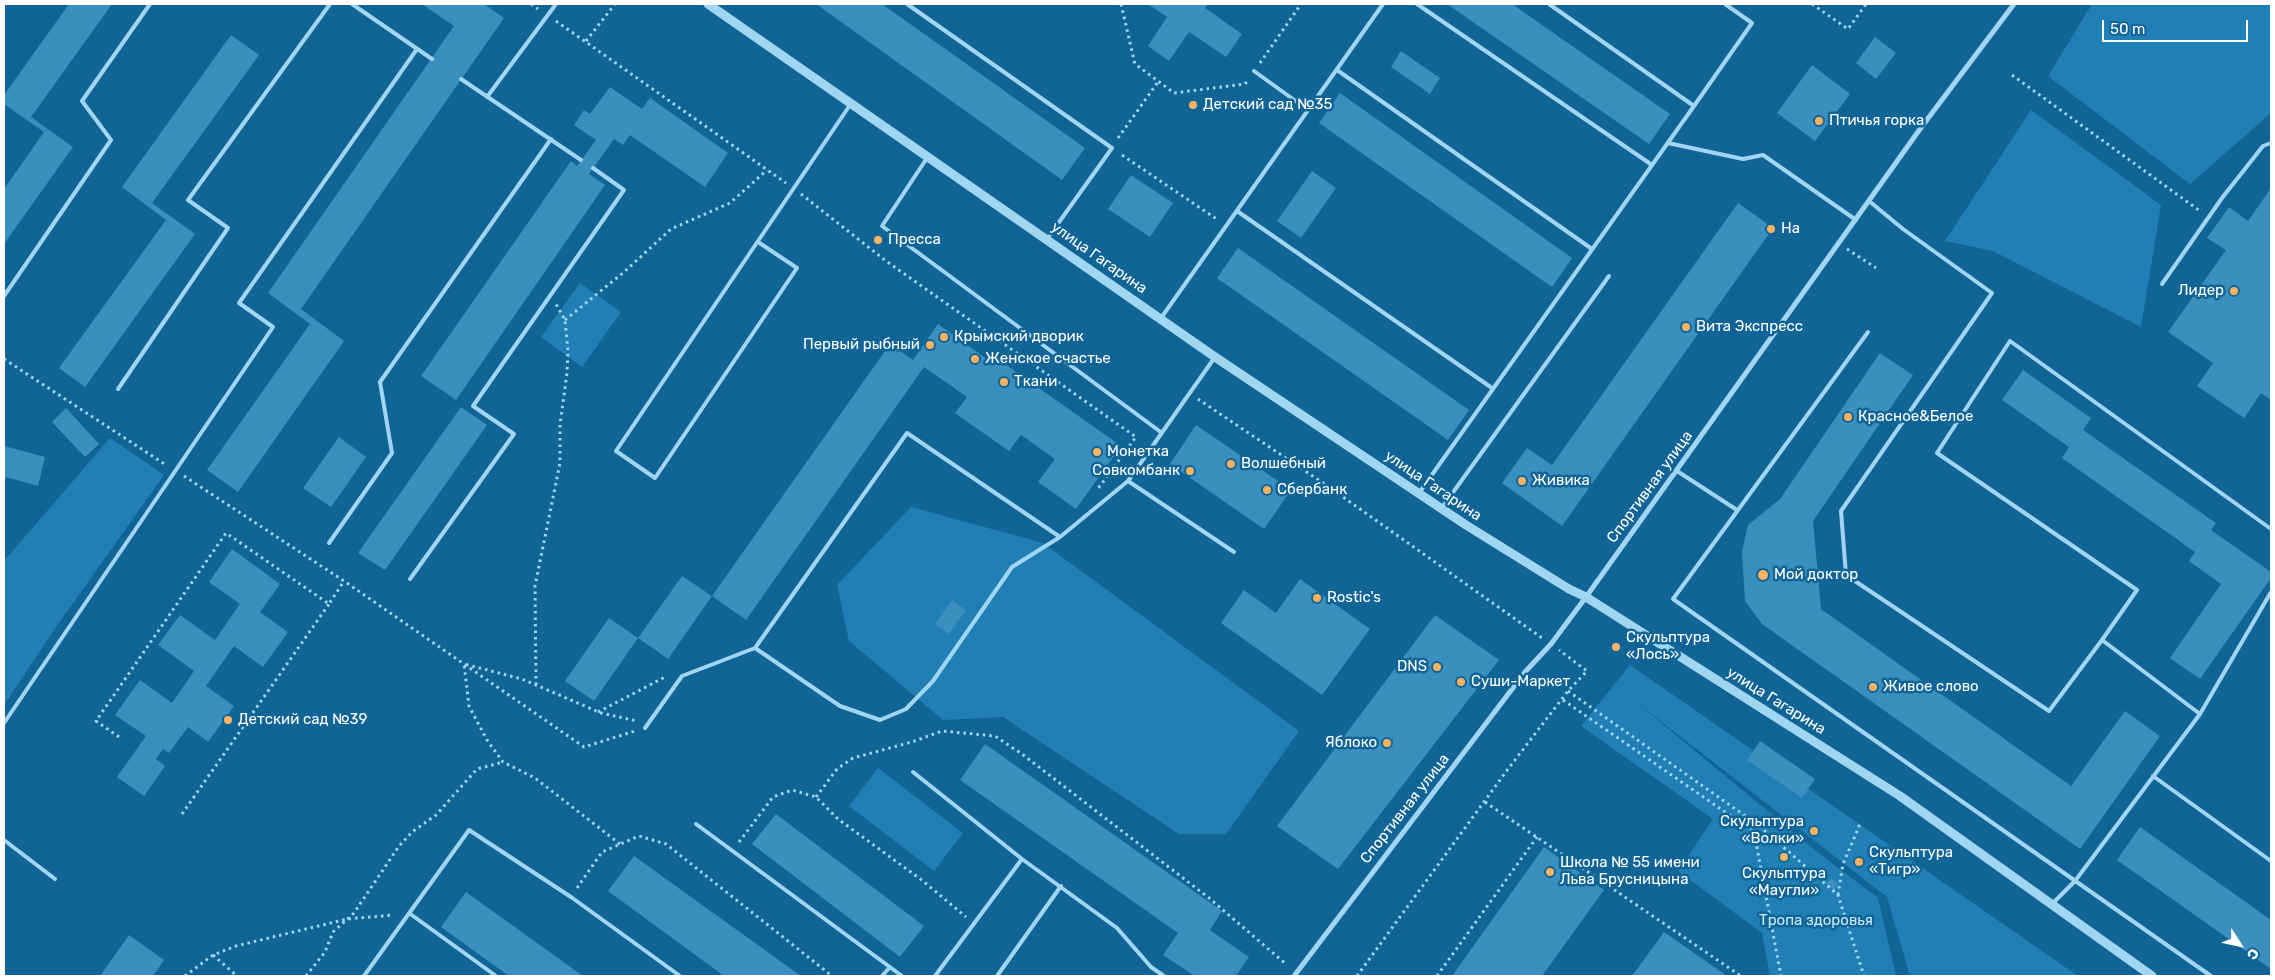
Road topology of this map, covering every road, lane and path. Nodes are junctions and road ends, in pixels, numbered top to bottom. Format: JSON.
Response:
{"nodes":[{"id":1,"x":150,"y":4,"type":"edge"},
{"id":2,"x":330,"y":4,"type":"edge"},
{"id":3,"x":352,"y":4,"type":"edge"},
{"id":4,"x":531,"y":4,"type":"edge"},
{"id":5,"x":556,"y":4,"type":"edge"},
{"id":6,"x":615,"y":4,"type":"edge"},
{"id":7,"x":708,"y":4,"type":"edge"},
{"id":8,"x":907,"y":4,"type":"edge"},
{"id":9,"x":1121,"y":4,"type":"edge"},
{"id":10,"x":1383,"y":4,"type":"edge"},
{"id":11,"x":1417,"y":4,"type":"edge"},
{"id":12,"x":1549,"y":4,"type":"edge"},
{"id":13,"x":1725,"y":4,"type":"edge"},
{"id":14,"x":1812,"y":4,"type":"edge"},
{"id":15,"x":1866,"y":4,"type":"edge"},
{"id":16,"x":2014,"y":4,"type":"edge"},
{"id":17,"x":547,"y":16,"type":"junction"},
{"id":18,"x":586,"y":42,"type":"junction"},
{"id":19,"x":417,"y":49,"type":"junction"},
{"id":20,"x":432,"y":59,"type":"dead end"},
{"id":21,"x":1337,"y":70,"type":"junction"},
{"id":22,"x":1254,"y":71,"type":"dead end"},
{"id":23,"x":2012,"y":75,"type":"dead end"},
{"id":24,"x":461,"y":79,"type":"dead end"},
{"id":25,"x":1158,"y":82,"type":"junction"},
{"id":26,"x":1174,"y":93,"type":"dead end"},
{"id":27,"x":487,"y":97,"type":"junction"},
{"id":28,"x":852,"y":103,"type":"junction"},
{"id":29,"x":1694,"y":106,"type":"junction"},
{"id":30,"x":1308,"y":110,"type":"junction"},
{"id":31,"x":551,"y":139,"type":"junction"},
{"id":32,"x":1668,"y":142,"type":"junction"},
{"id":33,"x":2271,"y":143,"type":"edge"},
{"id":34,"x":1112,"y":148,"type":"junction"},
{"id":35,"x":928,"y":156,"type":"junction"},
{"id":36,"x":581,"y":160,"type":"dead end"},
{"id":37,"x":1652,"y":165,"type":"junction"},
{"id":38,"x":593,"y":168,"type":"dead end"},
{"id":39,"x":767,"y":170,"type":"junction"},
{"id":40,"x":794,"y":189,"type":"junction"},
{"id":41,"x":1869,"y":201,"type":"junction"},
{"id":42,"x":1237,"y":211,"type":"junction"},
{"id":43,"x":2209,"y":217,"type":"junction"},
{"id":44,"x":1856,"y":220,"type":"junction"},
{"id":45,"x":1227,"y":226,"type":"junction"},
{"id":46,"x":1047,"y":239,"type":"junction"},
{"id":47,"x":758,"y":242,"type":"junction"},
{"id":48,"x":1840,"y":244,"type":"junction"},
{"id":49,"x":1592,"y":249,"type":"junction"},
{"id":50,"x":1876,"y":268,"type":"dead end"},
{"id":51,"x":1609,"y":276,"type":"dead end"},
{"id":52,"x":2162,"y":284,"type":"dead end"},
{"id":53,"x":551,"y":294,"type":"junction"},
{"id":54,"x":4,"y":296,"type":"edge"},
{"id":55,"x":1161,"y":318,"type":"junction"},
{"id":56,"x":565,"y":320,"type":"junction"},
{"id":57,"x":1868,"y":332,"type":"dead end"},
{"id":58,"x":1215,"y":357,"type":"junction"},
{"id":59,"x":4,"y":359,"type":"edge"},
{"id":60,"x":1492,"y":388,"type":"junction"},
{"id":61,"x":118,"y":389,"type":"dead end"},
{"id":62,"x":1190,"y":393,"type":"junction"},
{"id":63,"x":1162,"y":433,"type":"junction"},
{"id":64,"x":176,"y":471,"type":"junction"},
{"id":65,"x":1677,"y":471,"type":"junction"},
{"id":66,"x":1128,"y":480,"type":"junction"},
{"id":67,"x":1419,"y":493,"type":"junction"},
{"id":68,"x":1094,"y":494,"type":"dead end"},
{"id":69,"x":1441,"y":509,"type":"junction"},
{"id":70,"x":1738,"y":510,"type":"junction"},
{"id":71,"x":2271,"y":528,"type":"edge"},
{"id":72,"x":1060,"y":537,"type":"junction"},
{"id":73,"x":329,"y":544,"type":"dead end"},
{"id":74,"x":1234,"y":552,"type":"dead end"},
{"id":75,"x":410,"y":579,"type":"dead end"},
{"id":76,"x":344,"y":581,"type":"junction"},
{"id":77,"x":2271,"y":592,"type":"edge"},
{"id":78,"x":1586,"y":597,"type":"junction"},
{"id":79,"x":329,"y":604,"type":"junction"},
{"id":80,"x":2102,"y":640,"type":"junction"},
{"id":81,"x":1551,"y":644,"type":"junction"},
{"id":82,"x":755,"y":648,"type":"junction"},
{"id":83,"x":464,"y":664,"type":"junction"},
{"id":84,"x":536,"y":685,"type":"junction"},
{"id":85,"x":1568,"y":691,"type":"junction"},
{"id":86,"x":1563,"y":700,"type":"junction"},
{"id":87,"x":2200,"y":714,"type":"junction"},
{"id":88,"x":4,"y":723,"type":"edge"},
{"id":89,"x":649,"y":723,"type":"junction"},
{"id":90,"x":645,"y":728,"type":"joint"},
{"id":91,"x":119,"y":737,"type":"dead end"},
{"id":92,"x":503,"y":762,"type":"junction"},
{"id":93,"x":913,"y":772,"type":"dead end"},
{"id":94,"x":2153,"y":776,"type":"junction"},
{"id":95,"x":816,"y":797,"type":"junction"},
{"id":96,"x":1484,"y":802,"type":"junction"},
{"id":97,"x":182,"y":814,"type":"dead end"},
{"id":98,"x":696,"y":824,"type":"dead end"},
{"id":99,"x":1860,"y":824,"type":"dead end"},
{"id":100,"x":1536,"y":837,"type":"junction"},
{"id":101,"x":4,"y":840,"type":"edge"},
{"id":102,"x":620,"y":844,"type":"junction"},
{"id":103,"x":732,"y":851,"type":"junction"},
{"id":104,"x":1022,"y":859,"type":"junction"},
{"id":105,"x":2271,"y":861,"type":"edge"},
{"id":106,"x":56,"y":879,"type":"dead end"},
{"id":107,"x":2076,"y":881,"type":"junction"},
{"id":108,"x":1061,"y":886,"type":"junction"},
{"id":109,"x":1838,"y":895,"type":"junction"},
{"id":110,"x":571,"y":897,"type":"junction"},
{"id":111,"x":2052,"y":904,"type":"junction"},
{"id":112,"x":410,"y":913,"type":"junction"},
{"id":113,"x":347,"y":920,"type":"junction"},
{"id":114,"x":974,"y":924,"type":"junction"},
{"id":115,"x":213,"y":955,"type":"junction"},
{"id":116,"x":890,"y":967,"type":"junction"},
{"id":117,"x":1295,"y":974,"type":"edge"},
{"id":118,"x":185,"y":976,"type":"edge"},
{"id":119,"x":237,"y":976,"type":"edge"},
{"id":120,"x":306,"y":976,"type":"edge"},
{"id":121,"x":364,"y":976,"type":"edge"},
{"id":122,"x":496,"y":976,"type":"edge"},
{"id":123,"x":680,"y":976,"type":"edge"},
{"id":124,"x":832,"y":976,"type":"edge"},
{"id":125,"x":882,"y":976,"type":"edge"},
{"id":126,"x":902,"y":976,"type":"edge"},
{"id":127,"x":935,"y":976,"type":"edge"},
{"id":128,"x":997,"y":976,"type":"edge"},
{"id":129,"x":1164,"y":976,"type":"edge"},
{"id":130,"x":1357,"y":976,"type":"edge"},
{"id":131,"x":1437,"y":976,"type":"edge"},
{"id":132,"x":1741,"y":976,"type":"edge"},
{"id":133,"x":1781,"y":976,"type":"edge"},
{"id":134,"x":1864,"y":976,"type":"edge"},
{"id":135,"x":2152,"y":976,"type":"edge"},
{"id":136,"x":2211,"y":976,"type":"edge"}],
"edges":[{"from":1,"to":54,"type":"lane"},
{"from":2,"to":61,"type":"lane"},
{"from":3,"to":19,"type":"lane"},
{"from":4,"to":17,"type":"path"},
{"from":5,"to":17,"type":"lane"},
{"from":6,"to":18,"type":"path"},
{"from":7,"to":28,"type":"street","name":"улица Гагарина"},
{"from":8,"to":34,"type":"lane"},
{"from":9,"to":25,"type":"path"},
{"from":10,"to":21,"type":"lane"},
{"from":11,"to":37,"type":"lane"},
{"from":12,"to":29,"type":"lane"},
{"from":13,"to":29,"type":"lane"},
{"from":14,"to":15,"type":"path"},
{"from":16,"to":41,"type":"street","name":"Спортивная улица"},
{"from":17,"to":18,"type":"path"},
{"from":17,"to":27,"type":"lane"},
{"from":18,"to":39,"type":"path"},
{"from":19,"to":20,"type":"lane"},
{"from":19,"to":64,"type":"lane"},
{"from":21,"to":30,"type":"lane"},
{"from":21,"to":49,"type":"lane"},
{"from":22,"to":30,"type":"lane"},
{"from":23,"to":43,"type":"path"},
{"from":24,"to":27,"type":"lane"},
{"from":25,"to":26,"type":"path"},
{"from":25,"to":34,"type":"path"},
{"from":27,"to":31,"type":"lane"},
{"from":28,"to":35,"type":"street","name":"улица Гагарина"},
{"from":28,"to":40,"type":"lane"},
{"from":29,"to":32,"type":"lane"},
{"from":30,"to":42,"type":"lane"},
{"from":31,"to":36,"type":"lane"},
{"from":31,"to":73,"type":"lane"},
{"from":32,"to":37,"type":"lane"},
{"from":32,"to":44,"type":"lane"},
{"from":33,"to":43,"type":"lane"},
{"from":34,"to":45,"type":"path"},
{"from":34,"to":46,"type":"lane"},
{"from":35,"to":46,"type":"street","name":"улица Гагарина"},
{"from":35,"to":63,"type":"lane"},
{"from":37,"to":49,"type":"lane"},
{"from":38,"to":53,"type":"lane"},
{"from":39,"to":40,"type":"path"},
{"from":39,"to":56,"type":"path"},
{"from":40,"to":47,"type":"lane"},
{"from":40,"to":68,"type":"path"},
{"from":41,"to":44,"type":"street","name":"Спортивная улица"},
{"from":41,"to":80,"type":"lane"},
{"from":42,"to":45,"type":"lane"},
{"from":42,"to":60,"type":"lane"},
{"from":43,"to":52,"type":"lane"},
{"from":44,"to":48,"type":"street","name":"Спортивная улица"},
{"from":45,"to":55,"type":"lane"},
{"from":46,"to":55,"type":"street","name":"улица Гагарина"},
{"from":47,"to":47,"type":"lane"},
{"from":48,"to":50,"type":"path"},
{"from":48,"to":65,"type":"street","name":"Спортивная улица"},
{"from":49,"to":60,"type":"lane"},
{"from":51,"to":69,"type":"lane"},
{"from":53,"to":56,"type":"path"},
{"from":53,"to":75,"type":"lane"},
{"from":55,"to":58,"type":"street","name":"улица Гагарина"},
{"from":56,"to":84,"type":"path"},
{"from":57,"to":70,"type":"lane"},
{"from":58,"to":62,"type":"lane"},
{"from":58,"to":67,"type":"street","name":"улица Гагарина"},
{"from":59,"to":64,"type":"path"},
{"from":60,"to":67,"type":"lane"},
{"from":62,"to":63,"type":"lane"},
{"from":62,"to":81,"type":"path"},
{"from":63,"to":66,"type":"lane"},
{"from":64,"to":76,"type":"path"},
{"from":64,"to":88,"type":"lane"},
{"from":65,"to":70,"type":"lane"},
{"from":65,"to":78,"type":"street","name":"Спортивная улица"},
{"from":66,"to":72,"type":"lane"},
{"from":66,"to":74,"type":"lane"},
{"from":67,"to":69,"type":"street","name":"улица Гагарина"},
{"from":69,"to":78,"type":"street","name":"улица Гагарина"},
{"from":70,"to":107,"type":"lane"},
{"from":71,"to":80,"type":"lane"},
{"from":72,"to":82,"type":"lane"},
{"from":72,"to":82,"type":"lane"},
{"from":76,"to":79,"type":"path"},
{"from":76,"to":83,"type":"path"},
{"from":77,"to":87,"type":"lane"},
{"from":78,"to":81,"type":"street","name":"Спортивная улица"},
{"from":78,"to":111,"type":"street","name":"улица Гагарина"},
{"from":79,"to":91,"type":"path"},
{"from":79,"to":97,"type":"path"},
{"from":80,"to":87,"type":"lane"},
{"from":81,"to":85,"type":"path"},
{"from":81,"to":117,"type":"street","name":"Спортивная улица"},
{"from":82,"to":89,"type":"lane"},
{"from":83,"to":84,"type":"path"},
{"from":83,"to":90,"type":"path"},
{"from":83,"to":92,"type":"path"},
{"from":84,"to":89,"type":"path"},
{"from":85,"to":86,"type":"path"},
{"from":85,"to":109,"type":"path"},
{"from":86,"to":96,"type":"path"},
{"from":86,"to":133,"type":"path"},
{"from":87,"to":94,"type":"lane"},
{"from":89,"to":90,"type":"lane"},
{"from":92,"to":102,"type":"path"},
{"from":92,"to":113,"type":"path"},
{"from":93,"to":104,"type":"lane"},
{"from":94,"to":105,"type":"lane"},
{"from":94,"to":107,"type":"lane"},
{"from":95,"to":103,"type":"path"},
{"from":95,"to":114,"type":"path"},
{"from":95,"to":117,"type":"path"},
{"from":96,"to":100,"type":"path"},
{"from":96,"to":130,"type":"path"},
{"from":98,"to":103,"type":"lane"},
{"from":99,"to":109,"type":"path"},
{"from":100,"to":131,"type":"path"},
{"from":100,"to":132,"type":"path"},
{"from":101,"to":106,"type":"lane"},
{"from":102,"to":110,"type":"path"},
{"from":102,"to":124,"type":"path"},
{"from":103,"to":116,"type":"lane"},
{"from":104,"to":108,"type":"lane"},
{"from":104,"to":114,"type":"lane"},
{"from":107,"to":111,"type":"lane"},
{"from":107,"to":136,"type":"lane"},
{"from":108,"to":128,"type":"lane"},
{"from":108,"to":129,"type":"lane"},
{"from":109,"to":134,"type":"path"},
{"from":110,"to":112,"type":"lane"},
{"from":110,"to":123,"type":"lane"},
{"from":111,"to":135,"type":"street","name":"улица Гагарина"},
{"from":112,"to":113,"type":"path"},
{"from":112,"to":121,"type":"lane"},
{"from":112,"to":122,"type":"lane"},
{"from":113,"to":115,"type":"path"},
{"from":113,"to":120,"type":"path"},
{"from":114,"to":127,"type":"lane"},
{"from":115,"to":118,"type":"path"},
{"from":115,"to":119,"type":"path"},
{"from":116,"to":125,"type":"lane"},
{"from":116,"to":126,"type":"lane"}]}
